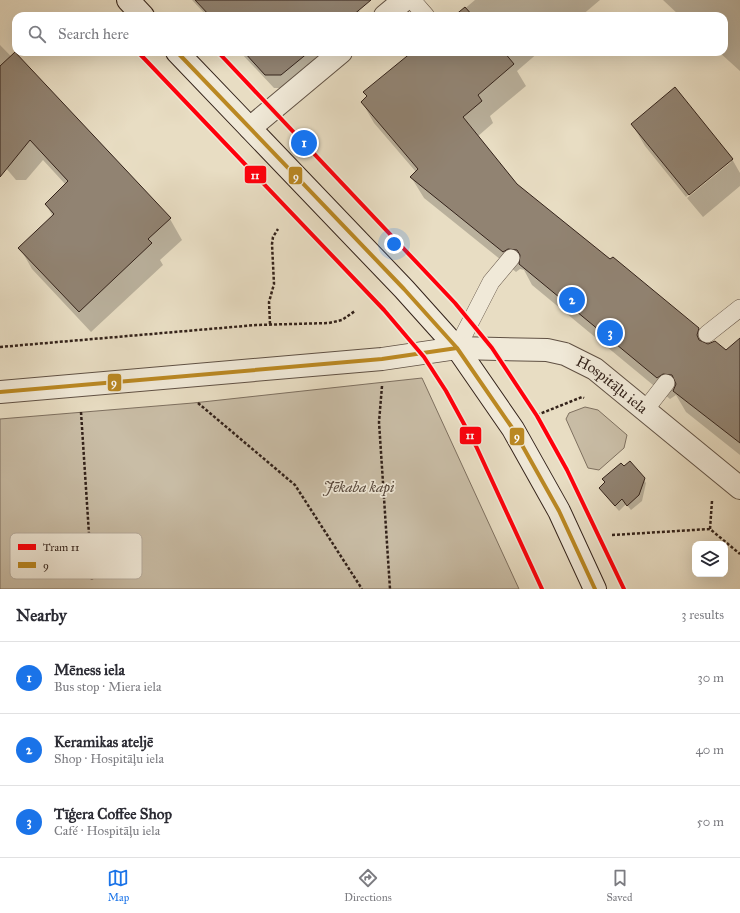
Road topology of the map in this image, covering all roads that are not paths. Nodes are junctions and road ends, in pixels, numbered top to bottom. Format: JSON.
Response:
{"nodes":[{"id":1,"x":128,"y":0,"type":"edge"},
{"id":2,"x":404,"y":0,"type":"edge"},
{"id":3,"x":412,"y":0,"type":"edge"},
{"id":4,"x":139,"y":12,"type":"edge"},
{"id":5,"x":390,"y":12,"type":"edge"},
{"id":6,"x":422,"y":12,"type":"edge"},
{"id":7,"x":181,"y":56,"type":"edge"},
{"id":8,"x":336,"y":56,"type":"edge"},
{"id":9,"x":250,"y":128,"type":"junction"},
{"id":10,"x":511,"y":258,"type":"dead end"},
{"id":11,"x":740,"y":308,"type":"edge"},
{"id":12,"x":707,"y":334,"type":"dead end"},
{"id":13,"x":457,"y":348,"type":"junction"},
{"id":14,"x":666,"y":383,"type":"dead end"},
{"id":15,"x":0,"y":392,"type":"edge"},
{"id":16,"x":645,"y":410,"type":"junction"},
{"id":17,"x":740,"y":488,"type":"edge"},
{"id":18,"x":595,"y":589,"type":"edge"}],
"edges":[{"from":1,"to":4,"type":"street"},
{"from":2,"to":5,"type":"street"},
{"from":3,"to":6,"type":"lane"},
{"from":7,"to":9,"type":"street"},
{"from":8,"to":9,"type":"street"},
{"from":9,"to":13,"type":"street"},
{"from":10,"to":13,"type":"lane"},
{"from":11,"to":12,"type":"lane"},
{"from":13,"to":15,"type":"street","name":"Hospitāļu iela"},
{"from":13,"to":16,"type":"street","name":"Hospitāļu iela"},
{"from":13,"to":18,"type":"street"},
{"from":14,"to":16,"type":"lane"},
{"from":16,"to":17,"type":"street","name":"Hospitāļu iela"}]}
